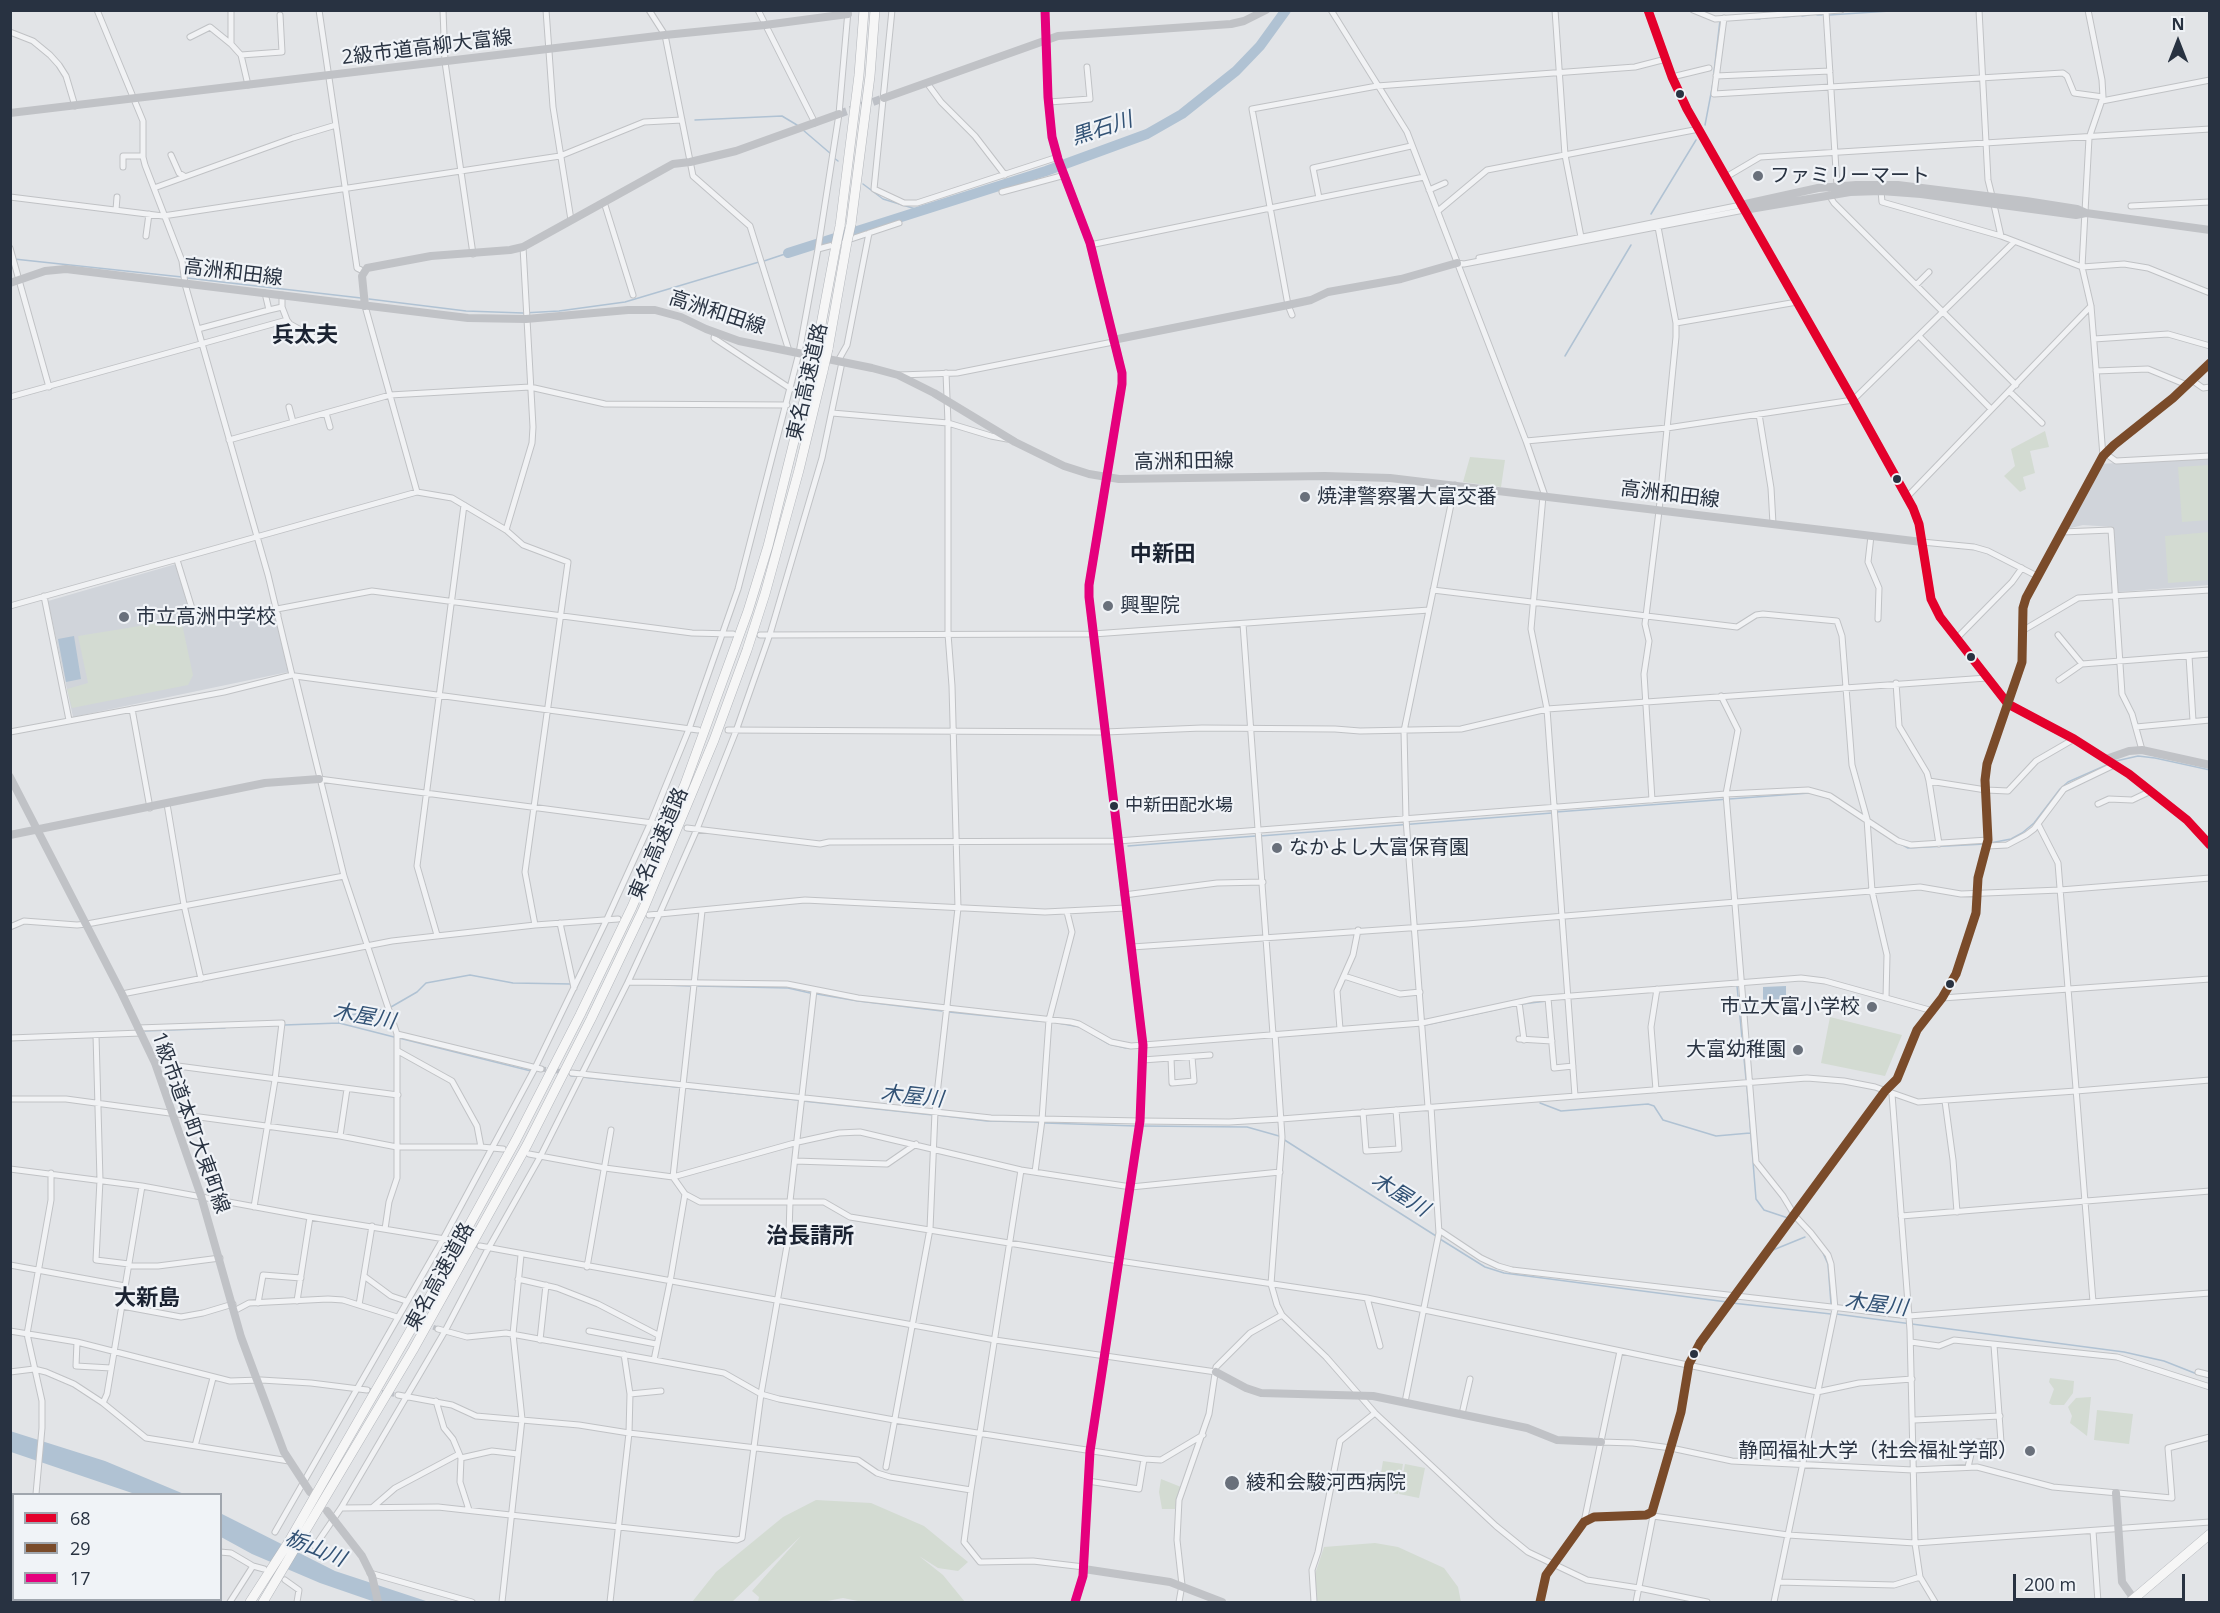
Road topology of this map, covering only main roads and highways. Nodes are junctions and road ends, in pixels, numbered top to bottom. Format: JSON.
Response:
{"nodes":[{"id":1,"x":864,"y":10,"type":"edge"},
{"id":2,"x":875,"y":10,"type":"edge"},
{"id":3,"x":2210,"y":1534,"type":"edge"},
{"id":4,"x":293,"y":1545,"type":"junction"},
{"id":5,"x":2132,"y":1601,"type":"edge"},
{"id":6,"x":250,"y":1602,"type":"edge"},
{"id":7,"x":263,"y":1602,"type":"edge"}],
"edges":[{"from":1,"to":4,"type":"highway","name":"東名高速道路","bridge":true},
{"from":2,"to":4,"type":"highway","name":"東名高速道路","bridge":true},
{"from":3,"to":5,"type":"highway"},
{"from":4,"to":6,"type":"highway","name":"東名高速道路"},
{"from":4,"to":7,"type":"highway","name":"東名高速道路"}]}
